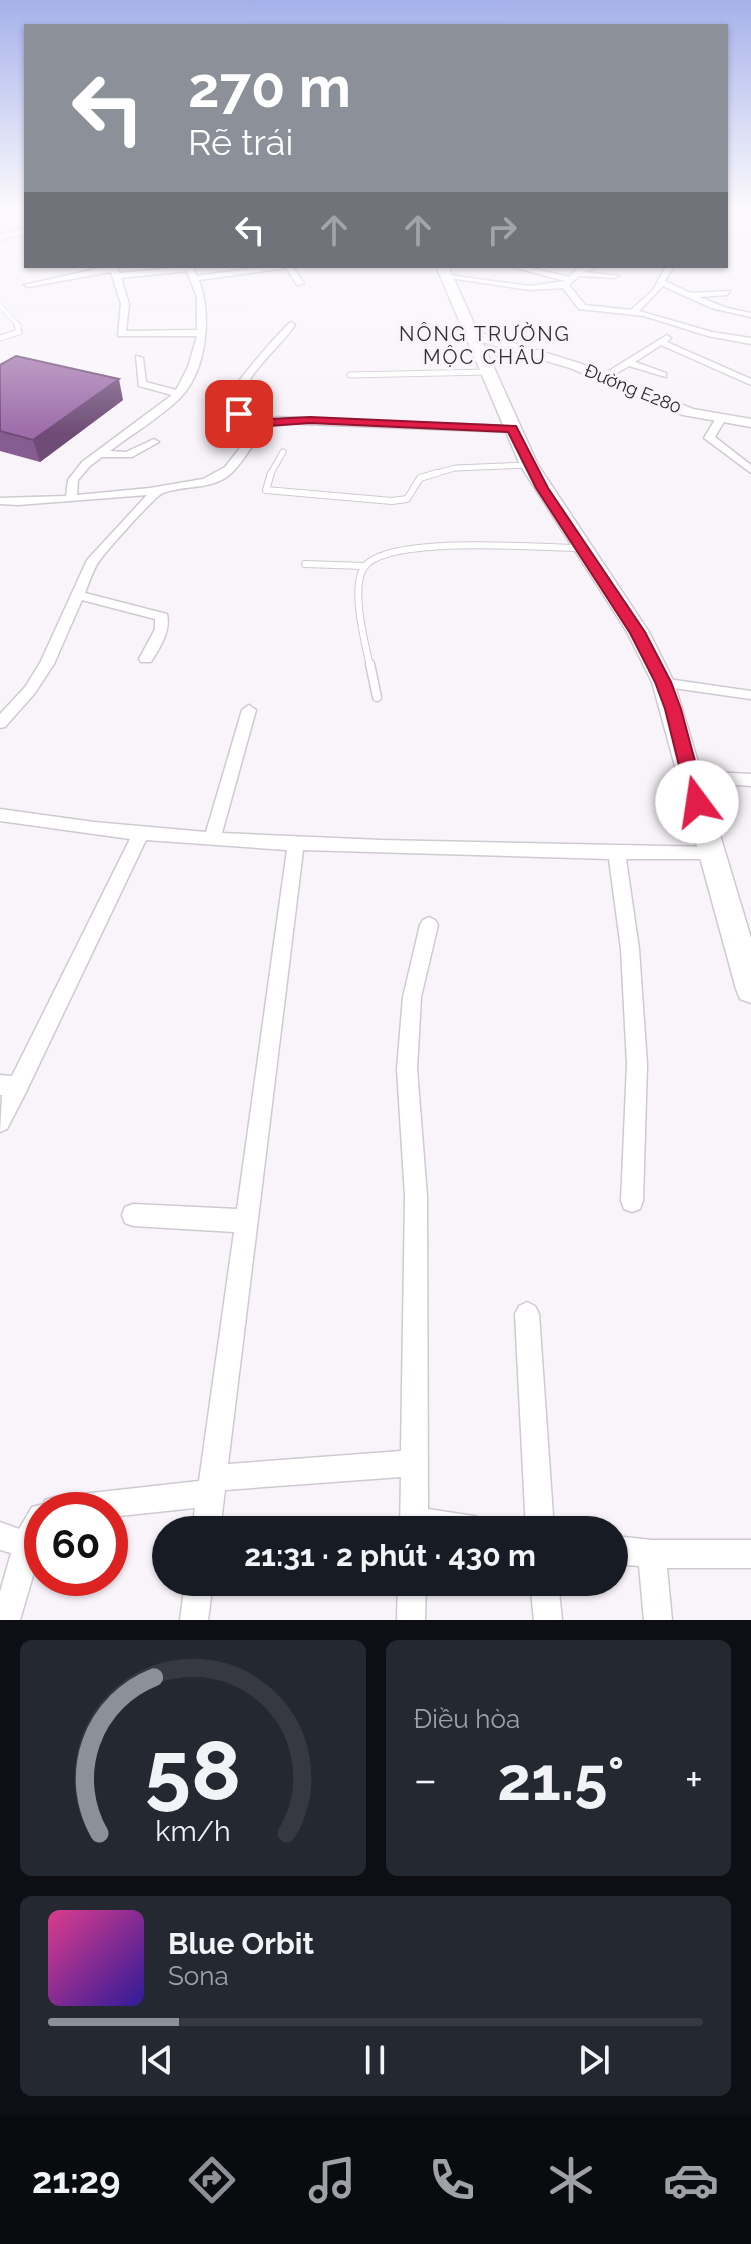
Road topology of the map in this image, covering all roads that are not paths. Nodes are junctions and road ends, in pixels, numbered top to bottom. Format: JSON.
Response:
{"nodes":[{"id":1,"x":661,"y":282,"type":"edge"},
{"id":2,"x":42,"y":283,"type":"edge"},
{"id":3,"x":119,"y":283,"type":"edge"},
{"id":4,"x":197,"y":283,"type":"edge"},
{"id":5,"x":449,"y":283,"type":"edge"},
{"id":6,"x":501,"y":283,"type":"edge"},
{"id":7,"x":554,"y":283,"type":"edge"},
{"id":8,"x":572,"y":283,"type":"edge"},
{"id":9,"x":662,"y":283,"type":"edge"},
{"id":10,"x":28,"y":285,"type":"dead end"},
{"id":11,"x":727,"y":293,"type":"dead end"},
{"id":12,"x":692,"y":295,"type":"junction"},
{"id":13,"x":0,"y":306,"type":"edge"},
{"id":14,"x":632,"y":313,"type":"junction"},
{"id":15,"x":751,"y":315,"type":"edge"},
{"id":16,"x":10,"y":316,"type":"junction"},
{"id":17,"x":0,"y":318,"type":"edge"},
{"id":18,"x":291,"y":325,"type":"dead end"},
{"id":19,"x":685,"y":327,"type":"junction"},
{"id":20,"x":200,"y":333,"type":"junction"},
{"id":21,"x":471,"y":334,"type":"junction"},
{"id":22,"x":0,"y":338,"type":"edge"},
{"id":23,"x":751,"y":341,"type":"edge"},
{"id":24,"x":661,"y":342,"type":"junction"},
{"id":25,"x":139,"y":358,"type":"dead end"},
{"id":26,"x":627,"y":362,"type":"junction"},
{"id":27,"x":751,"y":370,"type":"edge"},
{"id":28,"x":489,"y":372,"type":"junction"},
{"id":29,"x":350,"y":375,"type":"dead end"},
{"id":30,"x":663,"y":375,"type":"dead end"},
{"id":31,"x":604,"y":377,"type":"junction"},
{"id":32,"x":746,"y":380,"type":"edge"},
{"id":33,"x":179,"y":394,"type":"junction"},
{"id":34,"x":720,"y":420,"type":"junction"},
{"id":35,"x":269,"y":422,"type":"junction"},
{"id":36,"x":751,"y":423,"type":"edge"},
{"id":37,"x":512,"y":429,"type":"junction"},
{"id":38,"x":154,"y":442,"type":"dead end"},
{"id":39,"x":283,"y":452,"type":"dead end"},
{"id":40,"x":100,"y":454,"type":"junction"},
{"id":41,"x":529,"y":465,"type":"junction"},
{"id":42,"x":751,"y":470,"type":"edge"},
{"id":43,"x":157,"y":491,"type":"junction"},
{"id":44,"x":71,"y":497,"type":"junction"},
{"id":45,"x":0,"y":502,"type":"edge"},
{"id":46,"x":579,"y":548,"type":"junction"},
{"id":47,"x":305,"y":564,"type":"dead end"},
{"id":48,"x":365,"y":566,"type":"junction"},
{"id":49,"x":76,"y":595,"type":"junction"},
{"id":50,"x":146,"y":659,"type":"dead end"},
{"id":51,"x":663,"y":682,"type":"junction"},
{"id":52,"x":751,"y":695,"type":"edge"},
{"id":53,"x":377,"y":697,"type":"dead end"},
{"id":54,"x":249,"y":710,"type":"dead end"},
{"id":55,"x":0,"y":723,"type":"edge"},
{"id":56,"x":690,"y":777,"type":"junction"},
{"id":57,"x":751,"y":780,"type":"edge"},
{"id":58,"x":0,"y":815,"type":"edge"},
{"id":59,"x":141,"y":833,"type":"junction"},
{"id":60,"x":212,"y":839,"type":"junction"},
{"id":61,"x":296,"y":844,"type":"junction"},
{"id":62,"x":709,"y":852,"type":"junction"},
{"id":63,"x":617,"y":853,"type":"junction"},
{"id":64,"x":429,"y":925,"type":"dead end"},
{"id":65,"x":751,"y":989,"type":"edge"},
{"id":66,"x":9,"y":1086,"type":"edge"},
{"id":67,"x":0,"y":1122,"type":"edge"},
{"id":68,"x":632,"y":1201,"type":"dead end"},
{"id":69,"x":133,"y":1215,"type":"dead end"},
{"id":70,"x":245,"y":1221,"type":"junction"},
{"id":71,"x":527,"y":1314,"type":"dead end"},
{"id":72,"x":414,"y":1463,"type":"junction"},
{"id":73,"x":212,"y":1486,"type":"junction"},
{"id":74,"x":128,"y":1499,"type":"edge"},
{"id":75,"x":208,"y":1516,"type":"edge"},
{"id":76,"x":414,"y":1516,"type":"edge"},
{"id":77,"x":539,"y":1516,"type":"edge"},
{"id":78,"x":0,"y":1536,"type":"edge"},
{"id":79,"x":24,"y":1544,"type":"edge"},
{"id":80,"x":628,"y":1551,"type":"edge"},
{"id":81,"x":652,"y":1554,"type":"junction"},
{"id":82,"x":751,"y":1554,"type":"edge"},
{"id":83,"x":24,"y":1559,"type":"edge"},
{"id":84,"x":197,"y":1596,"type":"edge"},
{"id":85,"x":412,"y":1596,"type":"edge"},
{"id":86,"x":545,"y":1596,"type":"edge"},
{"id":87,"x":6,"y":1620,"type":"edge"},
{"id":88,"x":194,"y":1620,"type":"edge"},
{"id":89,"x":411,"y":1620,"type":"edge"},
{"id":90,"x":548,"y":1620,"type":"edge"},
{"id":91,"x":658,"y":1620,"type":"edge"}],
"edges":[{"from":1,"to":14,"type":"street"},
{"from":2,"to":10,"type":"street"},
{"from":3,"to":20,"type":"street"},
{"from":4,"to":20,"type":"street"},
{"from":5,"to":21,"type":"main road"},
{"from":6,"to":7,"type":"street"},
{"from":8,"to":14,"type":"street"},
{"from":9,"to":12,"type":"street"},
{"from":11,"to":12,"type":"street"},
{"from":12,"to":15,"type":"street"},
{"from":13,"to":16,"type":"lane"},
{"from":14,"to":19,"type":"street"},
{"from":16,"to":17,"type":"lane"},
{"from":16,"to":22,"type":"lane"},
{"from":18,"to":35,"type":"street"},
{"from":19,"to":23,"type":"street"},
{"from":19,"to":24,"type":"street"},
{"from":20,"to":33,"type":"street"},
{"from":21,"to":28,"type":"main road"},
{"from":21,"to":31,"type":"main road","name":"Đường E280"},
{"from":24,"to":26,"type":"street"},
{"from":24,"to":32,"type":"street"},
{"from":25,"to":33,"type":"street"},
{"from":26,"to":30,"type":"street"},
{"from":26,"to":31,"type":"street"},
{"from":27,"to":32,"type":"street"},
{"from":28,"to":29,"type":"lane"},
{"from":28,"to":37,"type":"main road"},
{"from":31,"to":34,"type":"main road","name":"Đường E280"},
{"from":33,"to":40,"type":"street"},
{"from":34,"to":36,"type":"main road","name":"Đường E280"},
{"from":34,"to":42,"type":"street"},
{"from":35,"to":37,"type":"street"},
{"from":35,"to":43,"type":"street"},
{"from":37,"to":41,"type":"main road"},
{"from":38,"to":40,"type":"street"},
{"from":39,"to":41,"type":"lane"},
{"from":40,"to":44,"type":"street"},
{"from":41,"to":46,"type":"main road"},
{"from":43,"to":44,"type":"street"},
{"from":43,"to":49,"type":"street"},
{"from":44,"to":45,"type":"street"},
{"from":46,"to":48,"type":"lane"},
{"from":46,"to":51,"type":"main road"},
{"from":47,"to":48,"type":"lane"},
{"from":48,"to":53,"type":"lane"},
{"from":49,"to":50,"type":"street"},
{"from":49,"to":55,"type":"street"},
{"from":51,"to":52,"type":"lane"},
{"from":51,"to":56,"type":"main road"},
{"from":54,"to":60,"type":"street"},
{"from":56,"to":57,"type":"street"},
{"from":56,"to":62,"type":"main road"},
{"from":58,"to":59,"type":"street"},
{"from":59,"to":60,"type":"street"},
{"from":59,"to":66,"type":"street"},
{"from":60,"to":61,"type":"street"},
{"from":61,"to":63,"type":"street"},
{"from":61,"to":70,"type":"street"},
{"from":62,"to":63,"type":"street"},
{"from":62,"to":65,"type":"main road"},
{"from":63,"to":68,"type":"street"},
{"from":64,"to":72,"type":"street"},
{"from":66,"to":67,"type":"street"},
{"from":69,"to":70,"type":"street"},
{"from":70,"to":73,"type":"street"},
{"from":71,"to":77,"type":"street"},
{"from":72,"to":73,"type":"street"},
{"from":72,"to":76,"type":"street"},
{"from":73,"to":74,"type":"street"},
{"from":73,"to":75,"type":"street"},
{"from":78,"to":79,"type":"street"},
{"from":80,"to":81,"type":"street"},
{"from":81,"to":82,"type":"street"},
{"from":81,"to":91,"type":"street"},
{"from":83,"to":87,"type":"street"},
{"from":84,"to":88,"type":"street"},
{"from":85,"to":89,"type":"street"},
{"from":86,"to":90,"type":"street"}]}
